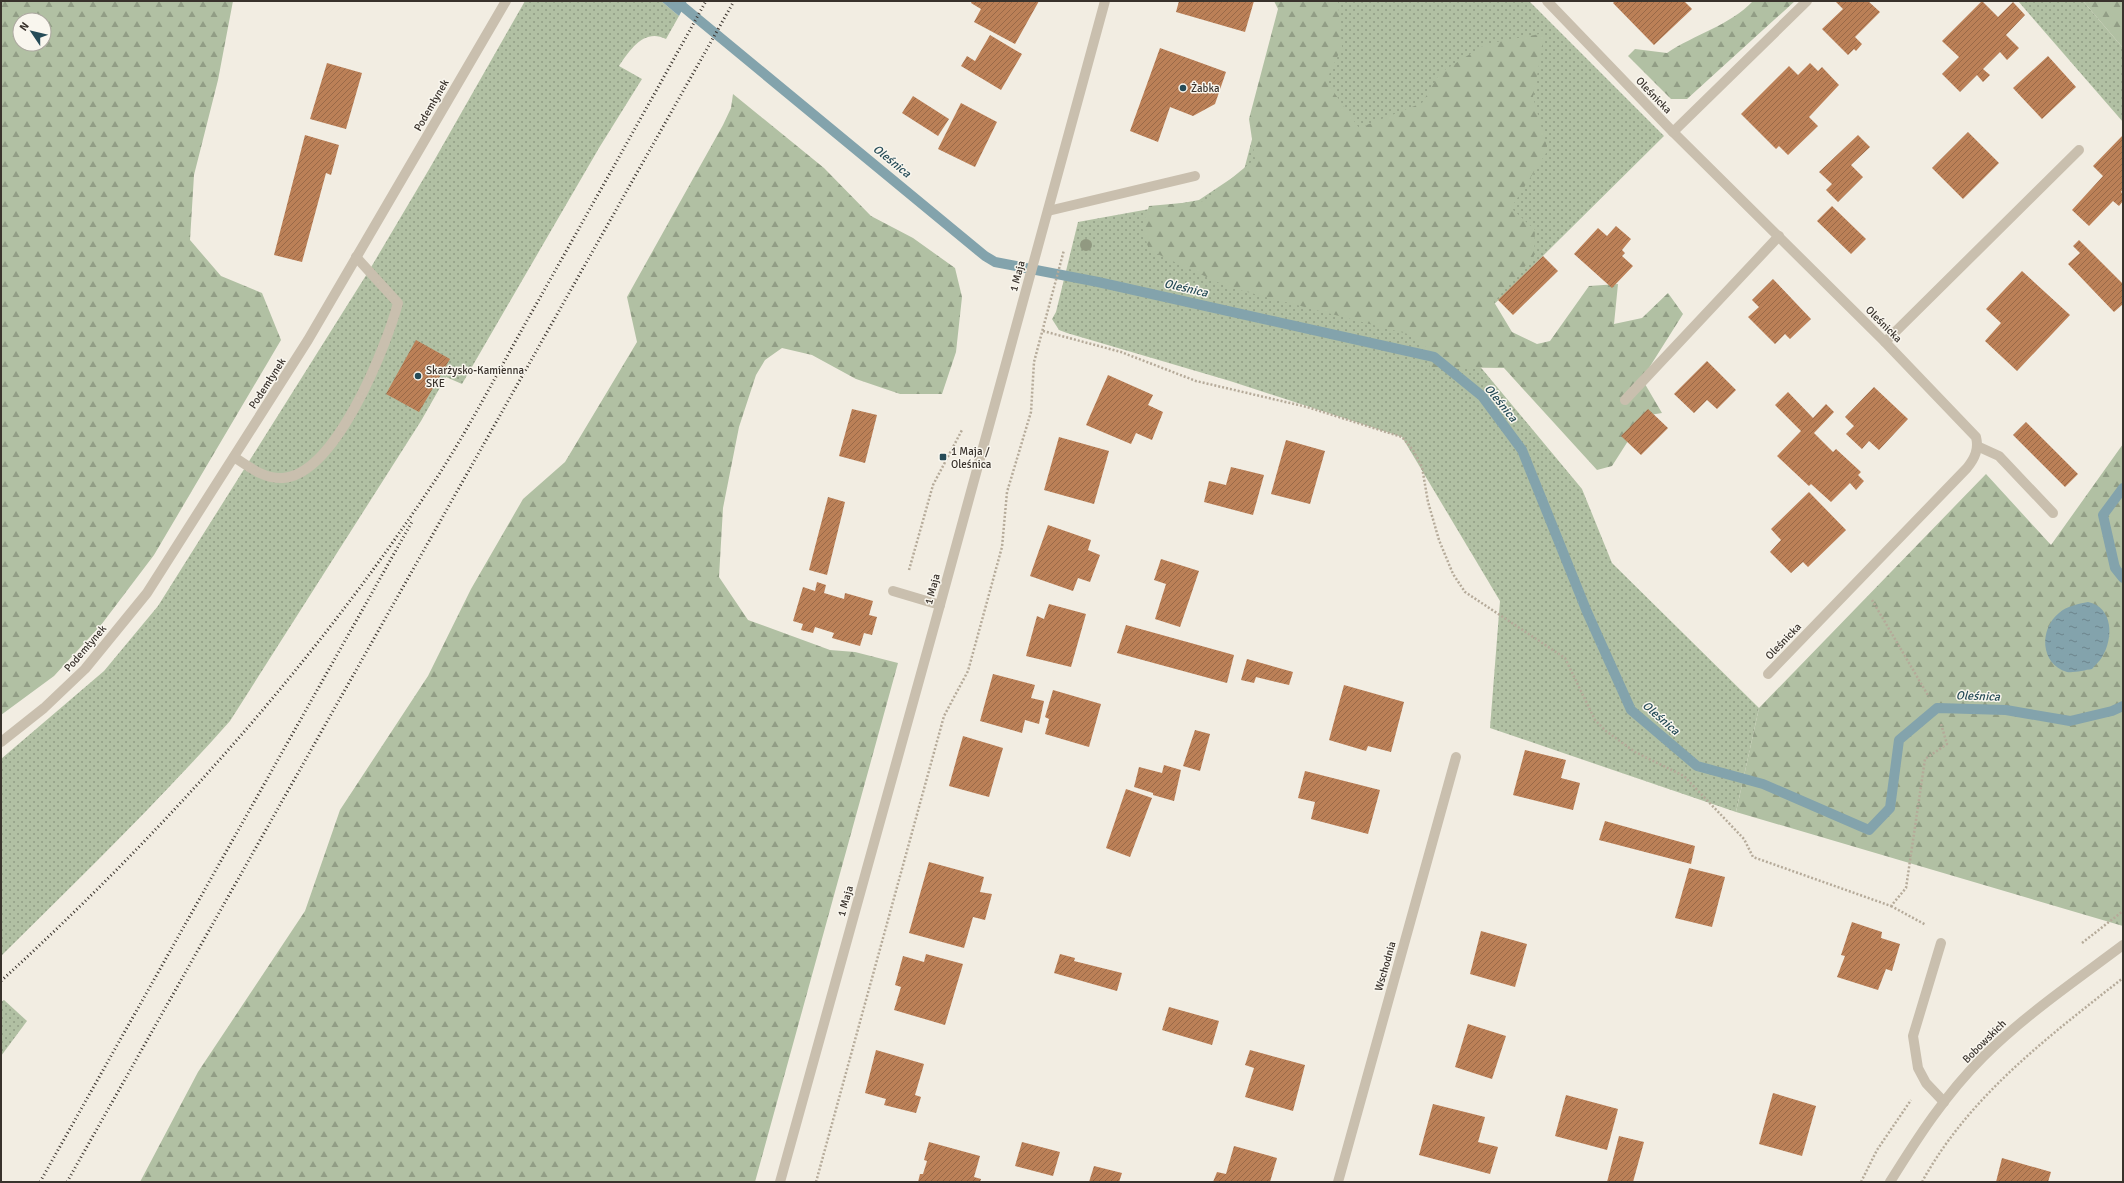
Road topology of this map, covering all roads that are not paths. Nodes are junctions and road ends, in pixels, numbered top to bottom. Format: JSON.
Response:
{"nodes":[{"id":1,"x":506,"y":1,"type":"edge"},
{"id":2,"x":1105,"y":1,"type":"edge"},
{"id":3,"x":1547,"y":1,"type":"edge"},
{"id":4,"x":1807,"y":1,"type":"edge"},
{"id":5,"x":1673,"y":132,"type":"junction"},
{"id":6,"x":2079,"y":150,"type":"dead end"},
{"id":7,"x":1194,"y":176,"type":"dead end"},
{"id":8,"x":1048,"y":210,"type":"junction"},
{"id":9,"x":1779,"y":236,"type":"junction"},
{"id":10,"x":356,"y":258,"type":"junction"},
{"id":11,"x":1885,"y":342,"type":"junction"},
{"id":12,"x":1625,"y":400,"type":"dead end"},
{"id":13,"x":1977,"y":446,"type":"junction"},
{"id":14,"x":234,"y":457,"type":"junction"},
{"id":15,"x":2053,"y":513,"type":"dead end"},
{"id":16,"x":898,"y":593,"type":"road end"},
{"id":17,"x":940,"y":605,"type":"junction"},
{"id":18,"x":1768,"y":674,"type":"dead end"},
{"id":19,"x":1,"y":742,"type":"edge"},
{"id":20,"x":1456,"y":757,"type":"dead end"},
{"id":21,"x":1941,"y":943,"type":"road end"},
{"id":22,"x":2123,"y":945,"type":"edge"},
{"id":23,"x":1944,"y":1102,"type":"junction"},
{"id":24,"x":780,"y":1182,"type":"edge"},
{"id":25,"x":1338,"y":1182,"type":"edge"},
{"id":26,"x":1890,"y":1182,"type":"edge"}],
"edges":[{"from":1,"to":10,"type":"street","name":"Podemłynek"},
{"from":2,"to":8,"type":"street","name":"1 Maja"},
{"from":3,"to":5,"type":"street","name":"Oleśnicka"},
{"from":4,"to":5,"type":"street"},
{"from":5,"to":9,"type":"street","name":"Oleśnicka"},
{"from":6,"to":11,"type":"street"},
{"from":7,"to":8,"type":"street"},
{"from":8,"to":17,"type":"street","name":"1 Maja"},
{"from":9,"to":11,"type":"street","name":"Oleśnicka"},
{"from":9,"to":12,"type":"street"},
{"from":10,"to":14,"type":"street","name":"Podemłynek"},
{"from":10,"to":14,"type":"street"},
{"from":11,"to":13,"type":"street","name":"Oleśnicka"},
{"from":13,"to":15,"type":"street"},
{"from":13,"to":18,"type":"street","name":"Oleśnicka"},
{"from":14,"to":19,"type":"street","name":"Podemłynek"},
{"from":16,"to":17,"type":"street"},
{"from":17,"to":24,"type":"street","name":"1 Maja"},
{"from":20,"to":25,"type":"street","name":"Wschodnia"},
{"from":21,"to":23,"type":"street"},
{"from":22,"to":23,"type":"street","name":"Bobowskich"},
{"from":23,"to":26,"type":"street","name":"Bobowskich"}]}
